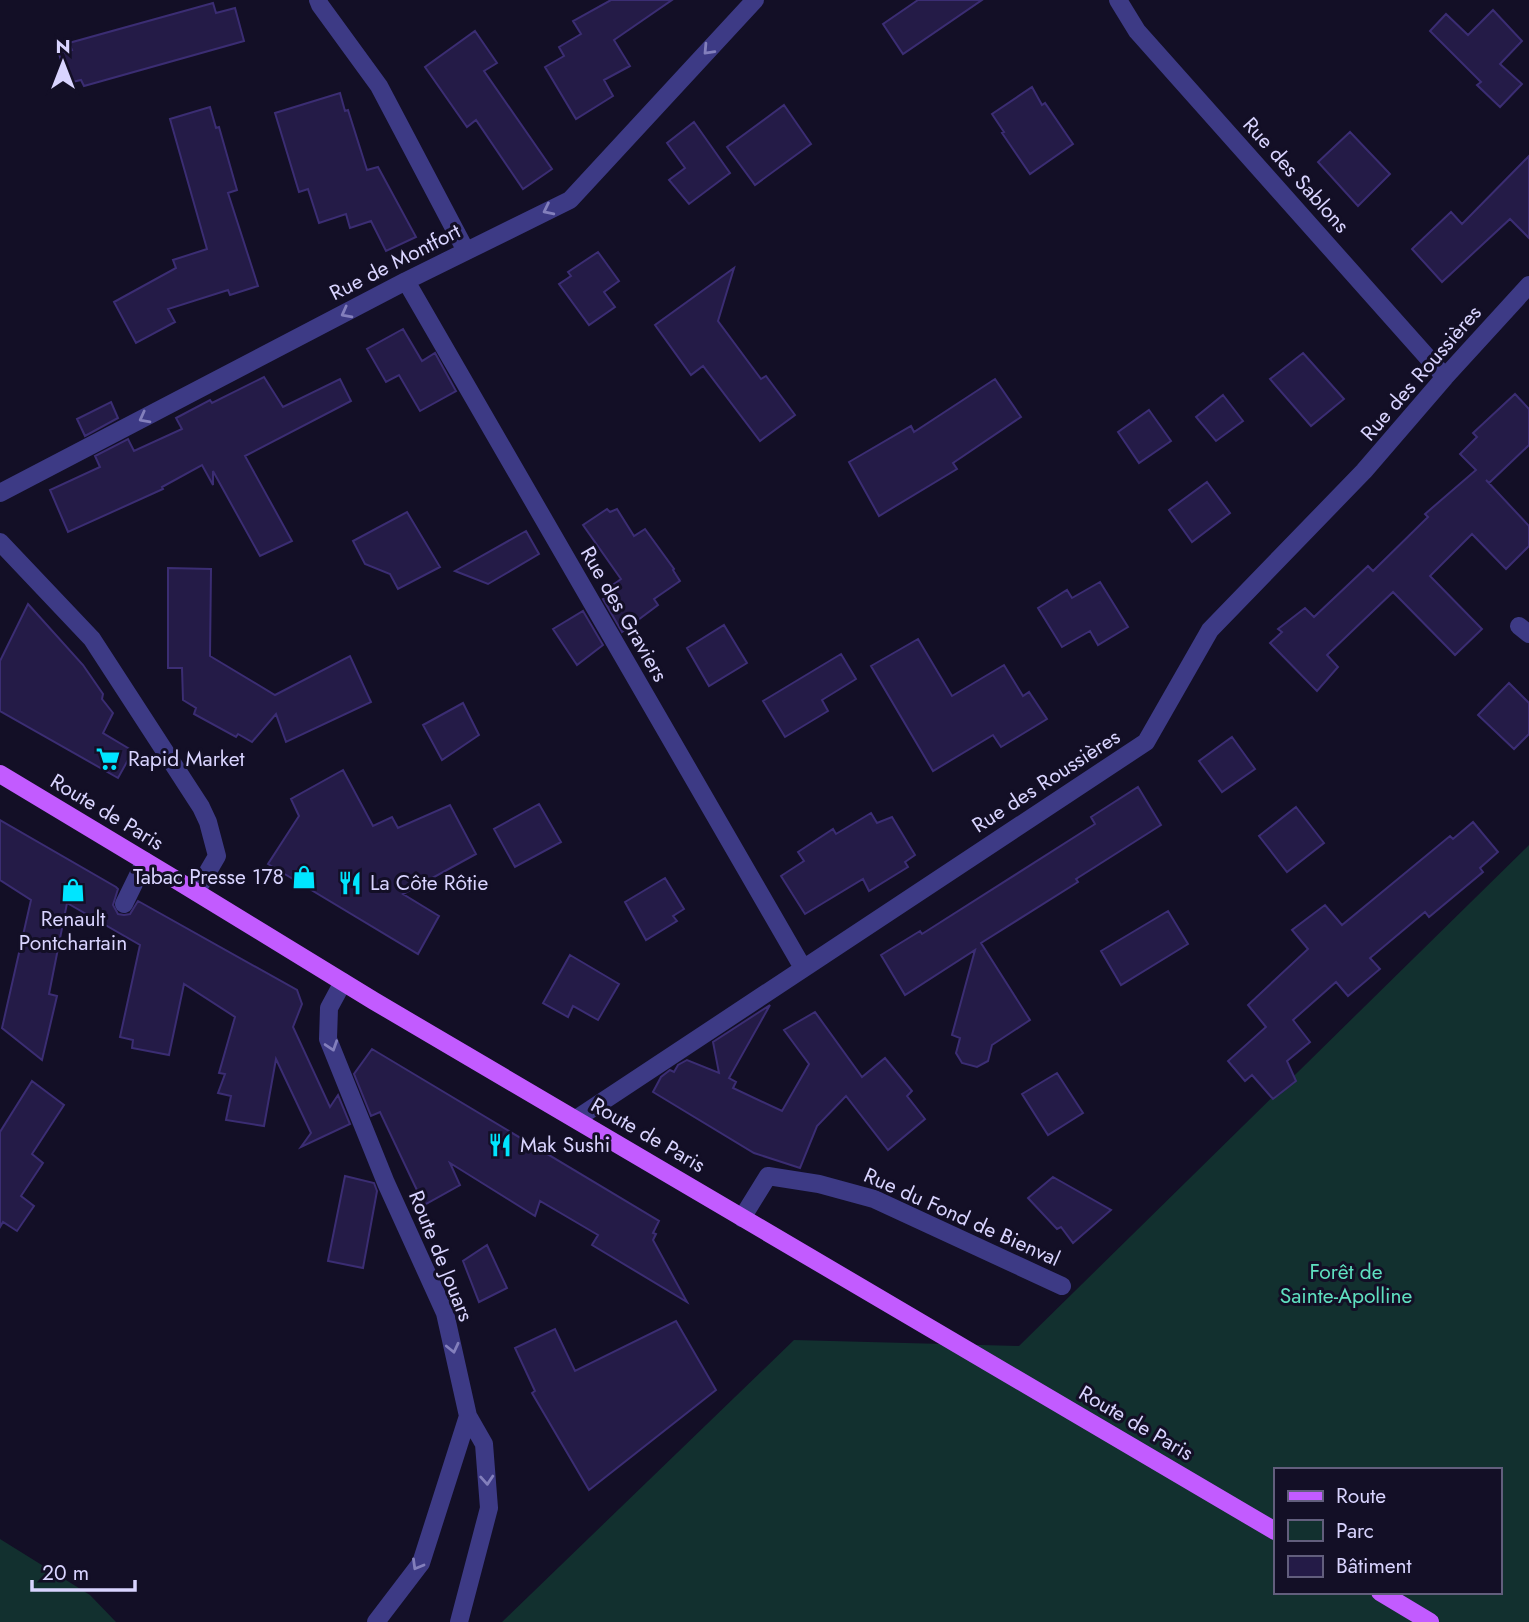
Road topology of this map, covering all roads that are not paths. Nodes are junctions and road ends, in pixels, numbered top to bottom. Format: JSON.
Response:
{"nodes":[{"id":1,"x":318,"y":0,"type":"edge"},
{"id":2,"x":755,"y":0,"type":"edge"},
{"id":3,"x":1118,"y":0,"type":"edge"},
{"id":4,"x":466,"y":251,"type":"junction"},
{"id":5,"x":407,"y":281,"type":"junction"},
{"id":6,"x":1529,"y":285,"type":"edge"},
{"id":7,"x":1445,"y":377,"type":"junction"},
{"id":8,"x":0,"y":493,"type":"edge"},
{"id":9,"x":0,"y":542,"type":"edge"},
{"id":10,"x":0,"y":774,"type":"edge"},
{"id":11,"x":145,"y":862,"type":"junction"},
{"id":12,"x":196,"y":892,"type":"junction"},
{"id":13,"x":124,"y":904,"type":"dead end"},
{"id":14,"x":803,"y":968,"type":"junction"},
{"id":15,"x":343,"y":982,"type":"junction"},
{"id":16,"x":576,"y":1119,"type":"junction"},
{"id":17,"x":742,"y":1218,"type":"junction"},
{"id":18,"x":1062,"y":1286,"type":"dead end"},
{"id":19,"x":468,"y":1416,"type":"junction"},
{"id":20,"x":1274,"y":1530,"type":"edge"},
{"id":21,"x":1383,"y":1594,"type":"edge"},
{"id":22,"x":376,"y":1622,"type":"edge"},
{"id":23,"x":459,"y":1622,"type":"edge"},
{"id":24,"x":1430,"y":1622,"type":"edge"}],
"edges":[{"from":1,"to":4,"type":"street"},
{"from":2,"to":4,"type":"street","name":"Rue de Montfort","one_way":true},
{"from":3,"to":7,"type":"street","name":"Rue des Sablons"},
{"from":4,"to":5,"type":"street","name":"Rue de Montfort"},
{"from":5,"to":8,"type":"street","name":"Rue de Montfort","one_way":true},
{"from":5,"to":14,"type":"street","name":"Rue des Graviers"},
{"from":6,"to":7,"type":"street","name":"Rue des Roussières"},
{"from":7,"to":14,"type":"street","name":"Rue des Roussières"},
{"from":9,"to":12,"type":"street"},
{"from":10,"to":11,"type":"main road","name":"Route de Paris"},
{"from":11,"to":12,"type":"main road","name":"Route de Paris"},
{"from":11,"to":13,"type":"street"},
{"from":12,"to":15,"type":"main road","name":"Route de Paris"},
{"from":14,"to":16,"type":"street","name":"Rue des Roussières"},
{"from":15,"to":16,"type":"main road","name":"Route de Paris"},
{"from":15,"to":19,"type":"street","name":"Route de Jouars","one_way":true},
{"from":16,"to":17,"type":"main road","name":"Route de Paris"},
{"from":17,"to":18,"type":"street","name":"Rue du Fond de Bienval"},
{"from":17,"to":20,"type":"main road","name":"Route de Paris"},
{"from":19,"to":22,"type":"street","one_way":true},
{"from":19,"to":23,"type":"street","one_way":true},
{"from":21,"to":24,"type":"main road"}]}
